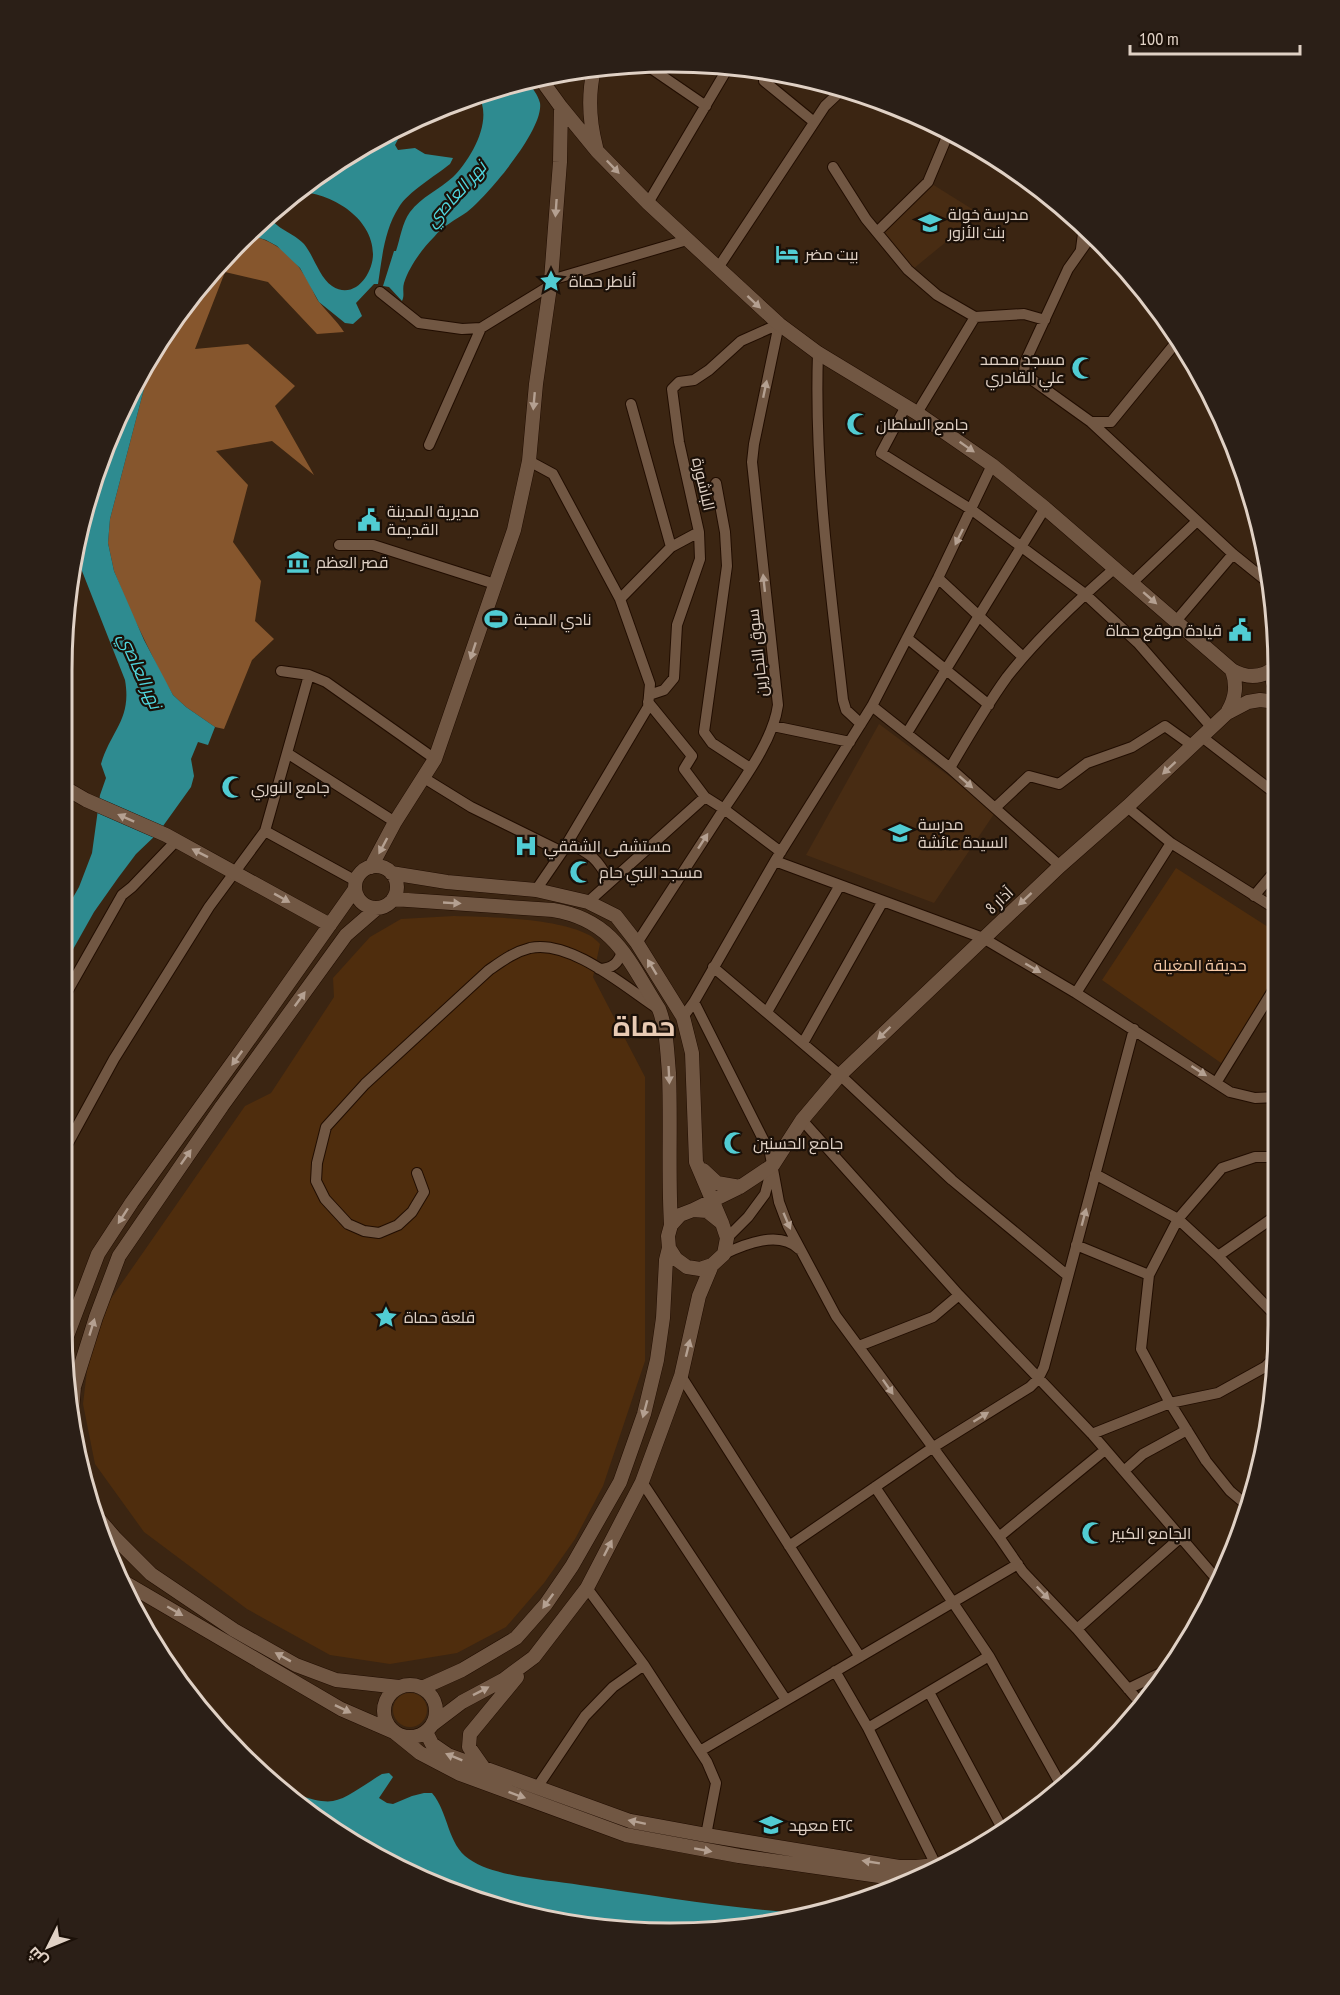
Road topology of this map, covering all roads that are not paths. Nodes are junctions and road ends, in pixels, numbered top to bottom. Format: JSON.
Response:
{"nodes":[{"id":1,"x":662,"y":72,"type":"edge"},
{"id":2,"x":724,"y":75,"type":"edge"},
{"id":3,"x":593,"y":77,"type":"edge"},
{"id":4,"x":764,"y":80,"type":"edge"},
{"id":5,"x":545,"y":85,"type":"edge"},
{"id":6,"x":836,"y":96,"type":"edge"},
{"id":7,"x":706,"y":106,"type":"junction"},
{"id":8,"x":561,"y":107,"type":"junction"},
{"id":9,"x":814,"y":122,"type":"junction"},
{"id":10,"x":946,"y":140,"type":"edge"},
{"id":11,"x":597,"y":151,"type":"junction"},
{"id":12,"x":833,"y":167,"type":"dead end"},
{"id":13,"x":648,"y":203,"type":"junction"},
{"id":14,"x":877,"y":232,"type":"junction"},
{"id":15,"x":1082,"y":237,"type":"edge"},
{"id":16,"x":687,"y":240,"type":"junction"},
{"id":17,"x":1087,"y":242,"type":"edge"},
{"id":18,"x":1081,"y":251,"type":"junction"},
{"id":19,"x":718,"y":268,"type":"junction"},
{"id":20,"x":551,"y":283,"type":"junction"},
{"id":21,"x":380,"y":292,"type":"dead end"},
{"id":22,"x":975,"y":317,"type":"junction"},
{"id":23,"x":1045,"y":320,"type":"junction"},
{"id":24,"x":779,"y":324,"type":"junction"},
{"id":25,"x":480,"y":328,"type":"junction"},
{"id":26,"x":1173,"y":347,"type":"edge"},
{"id":27,"x":818,"y":353,"type":"junction"},
{"id":28,"x":631,"y":404,"type":"dead end"},
{"id":29,"x":912,"y":410,"type":"junction"},
{"id":30,"x":1091,"y":422,"type":"junction"},
{"id":31,"x":429,"y":445,"type":"dead end"},
{"id":32,"x":529,"y":461,"type":"junction"},
{"id":33,"x":992,"y":465,"type":"junction"},
{"id":34,"x":716,"y":483,"type":"dead end"},
{"id":35,"x":1045,"y":508,"type":"junction"},
{"id":36,"x":972,"y":510,"type":"junction"},
{"id":37,"x":1197,"y":521,"type":"junction"},
{"id":38,"x":699,"y":532,"type":"junction"},
{"id":39,"x":339,"y":545,"type":"dead end"},
{"id":40,"x":1021,"y":547,"type":"junction"},
{"id":41,"x":671,"y":548,"type":"junction"},
{"id":42,"x":1233,"y":554,"type":"junction"},
{"id":43,"x":1115,"y":568,"type":"junction"},
{"id":44,"x":1261,"y":576,"type":"edge"},
{"id":45,"x":938,"y":578,"type":"junction"},
{"id":46,"x":1132,"y":583,"type":"junction"},
{"id":47,"x":495,"y":584,"type":"junction"},
{"id":48,"x":1085,"y":594,"type":"junction"},
{"id":49,"x":620,"y":599,"type":"junction"},
{"id":50,"x":979,"y":616,"type":"junction"},
{"id":51,"x":1176,"y":621,"type":"junction"},
{"id":52,"x":906,"y":638,"type":"junction"},
{"id":53,"x":1023,"y":657,"type":"junction"},
{"id":54,"x":946,"y":669,"type":"junction"},
{"id":55,"x":281,"y":670,"type":"dead end"},
{"id":56,"x":1232,"y":670,"type":"junction"},
{"id":57,"x":1268,"y":672,"type":"edge"},
{"id":58,"x":309,"y":675,"type":"junction"},
{"id":59,"x":648,"y":699,"type":"junction"},
{"id":60,"x":1268,"y":701,"type":"edge"},
{"id":61,"x":989,"y":705,"type":"junction"},
{"id":62,"x":872,"y":706,"type":"junction"},
{"id":63,"x":1227,"y":713,"type":"junction"},
{"id":64,"x":861,"y":724,"type":"junction"},
{"id":65,"x":773,"y":726,"type":"junction"},
{"id":66,"x":907,"y":733,"type":"junction"},
{"id":67,"x":1202,"y":737,"type":"junction"},
{"id":68,"x":850,"y":742,"type":"junction"},
{"id":69,"x":286,"y":753,"type":"junction"},
{"id":70,"x":435,"y":759,"type":"junction"},
{"id":71,"x":750,"y":768,"type":"junction"},
{"id":72,"x":950,"y":768,"type":"junction"},
{"id":73,"x":424,"y":778,"type":"junction"},
{"id":74,"x":1268,"y":788,"type":"edge"},
{"id":75,"x":72,"y":792,"type":"edge"},
{"id":76,"x":705,"y":797,"type":"junction"},
{"id":77,"x":996,"y":807,"type":"junction"},
{"id":78,"x":1127,"y":807,"type":"junction"},
{"id":79,"x":724,"y":809,"type":"junction"},
{"id":80,"x":395,"y":822,"type":"junction"},
{"id":81,"x":265,"y":831,"type":"junction"},
{"id":82,"x":171,"y":838,"type":"junction"},
{"id":83,"x":568,"y":842,"type":"junction"},
{"id":84,"x":1170,"y":843,"type":"junction"},
{"id":85,"x":562,"y":852,"type":"junction"},
{"id":86,"x":778,"y":856,"type":"junction"},
{"id":87,"x":1060,"y":866,"type":"junction"},
{"id":88,"x":371,"y":867,"type":"junction"},
{"id":89,"x":235,"y":872,"type":"junction"},
{"id":90,"x":391,"y":873,"type":"junction"},
{"id":91,"x":1268,"y":879,"type":"edge"},
{"id":92,"x":610,"y":882,"type":"junction"},
{"id":93,"x":355,"y":885,"type":"junction"},
{"id":94,"x":840,"y":885,"type":"junction"},
{"id":95,"x":536,"y":890,"type":"junction"},
{"id":96,"x":1254,"y":896,"type":"junction"},
{"id":97,"x":393,"y":899,"type":"junction"},
{"id":98,"x":883,"y":901,"type":"junction"},
{"id":99,"x":588,"y":902,"type":"junction"},
{"id":100,"x":1268,"y":904,"type":"edge"},
{"id":101,"x":376,"y":909,"type":"junction"},
{"id":102,"x":330,"y":925,"type":"junction"},
{"id":103,"x":983,"y":938,"type":"junction"},
{"id":104,"x":637,"y":943,"type":"junction"},
{"id":105,"x":622,"y":951,"type":"junction"},
{"id":106,"x":713,"y":967,"type":"junction"},
{"id":107,"x":599,"y":969,"type":"junction"},
{"id":108,"x":72,"y":983,"type":"edge"},
{"id":109,"x":1076,"y":993,"type":"junction"},
{"id":110,"x":1268,"y":998,"type":"edge"},
{"id":111,"x":694,"y":1002,"type":"junction"},
{"id":112,"x":659,"y":1010,"type":"junction"},
{"id":113,"x":766,"y":1012,"type":"junction"},
{"id":114,"x":683,"y":1017,"type":"junction"},
{"id":115,"x":1134,"y":1029,"type":"junction"},
{"id":116,"x":803,"y":1043,"type":"junction"},
{"id":117,"x":840,"y":1075,"type":"junction"},
{"id":118,"x":1216,"y":1083,"type":"junction"},
{"id":119,"x":1268,"y":1097,"type":"edge"},
{"id":120,"x":802,"y":1120,"type":"junction"},
{"id":121,"x":72,"y":1136,"type":"edge"},
{"id":122,"x":1268,"y":1157,"type":"edge"},
{"id":123,"x":696,"y":1162,"type":"junction"},
{"id":124,"x":773,"y":1165,"type":"junction"},
{"id":125,"x":417,"y":1173,"type":"dead end"},
{"id":126,"x":1095,"y":1174,"type":"junction"},
{"id":127,"x":740,"y":1187,"type":"junction"},
{"id":128,"x":713,"y":1200,"type":"junction"},
{"id":129,"x":693,"y":1210,"type":"junction"},
{"id":130,"x":1178,"y":1219,"type":"junction"},
{"id":131,"x":1268,"y":1221,"type":"edge"},
{"id":132,"x":723,"y":1223,"type":"junction"},
{"id":133,"x":671,"y":1225,"type":"junction"},
{"id":134,"x":727,"y":1238,"type":"junction"},
{"id":135,"x":1076,"y":1245,"type":"junction"},
{"id":136,"x":669,"y":1248,"type":"junction"},
{"id":137,"x":803,"y":1253,"type":"junction"},
{"id":138,"x":723,"y":1254,"type":"junction"},
{"id":139,"x":1218,"y":1256,"type":"junction"},
{"id":140,"x":712,"y":1265,"type":"junction"},
{"id":141,"x":1149,"y":1275,"type":"junction"},
{"id":142,"x":1068,"y":1276,"type":"junction"},
{"id":143,"x":959,"y":1295,"type":"junction"},
{"id":144,"x":1268,"y":1308,"type":"edge"},
{"id":145,"x":72,"y":1323,"type":"edge"},
{"id":146,"x":859,"y":1346,"type":"junction"},
{"id":147,"x":1267,"y":1365,"type":"edge"},
{"id":148,"x":681,"y":1376,"type":"junction"},
{"id":149,"x":1038,"y":1379,"type":"junction"},
{"id":150,"x":75,"y":1384,"type":"edge"},
{"id":151,"x":1170,"y":1402,"type":"junction"},
{"id":152,"x":1187,"y":1430,"type":"junction"},
{"id":153,"x":1092,"y":1434,"type":"junction"},
{"id":154,"x":932,"y":1448,"type":"junction"},
{"id":155,"x":1105,"y":1450,"type":"junction"},
{"id":156,"x":1124,"y":1470,"type":"junction"},
{"id":157,"x":642,"y":1482,"type":"junction"},
{"id":158,"x":875,"y":1487,"type":"junction"},
{"id":159,"x":1241,"y":1501,"type":"edge"},
{"id":160,"x":110,"y":1532,"type":"edge"},
{"id":161,"x":999,"y":1537,"type":"junction"},
{"id":162,"x":1181,"y":1537,"type":"junction"},
{"id":163,"x":789,"y":1546,"type":"junction"},
{"id":164,"x":1018,"y":1564,"type":"junction"},
{"id":165,"x":1213,"y":1574,"type":"edge"},
{"id":166,"x":133,"y":1587,"type":"edge"},
{"id":167,"x":587,"y":1588,"type":"junction"},
{"id":168,"x":952,"y":1602,"type":"junction"},
{"id":169,"x":1077,"y":1629,"type":"junction"},
{"id":170,"x":989,"y":1656,"type":"junction"},
{"id":171,"x":534,"y":1657,"type":"junction"},
{"id":172,"x":860,"y":1657,"type":"junction"},
{"id":173,"x":644,"y":1665,"type":"junction"},
{"id":174,"x":835,"y":1671,"type":"junction"},
{"id":175,"x":1153,"y":1677,"type":"edge"},
{"id":176,"x":399,"y":1687,"type":"junction"},
{"id":177,"x":422,"y":1688,"type":"junction"},
{"id":178,"x":1128,"y":1689,"type":"junction"},
{"id":179,"x":929,"y":1692,"type":"junction"},
{"id":180,"x":1136,"y":1699,"type":"edge"},
{"id":181,"x":786,"y":1700,"type":"junction"},
{"id":182,"x":429,"y":1728,"type":"junction"},
{"id":183,"x":868,"y":1728,"type":"junction"},
{"id":184,"x":394,"y":1732,"type":"junction"},
{"id":185,"x":700,"y":1751,"type":"junction"},
{"id":186,"x":483,"y":1767,"type":"junction"},
{"id":187,"x":1058,"y":1780,"type":"edge"},
{"id":188,"x":538,"y":1786,"type":"junction"},
{"id":189,"x":999,"y":1824,"type":"edge"},
{"id":190,"x":706,"y":1835,"type":"junction"},
{"id":191,"x":933,"y":1862,"type":"edge"},
{"id":192,"x":920,"y":1868,"type":"edge"},
{"id":193,"x":894,"y":1879,"type":"edge"}],
"edges":[{"from":1,"to":7,"type":"street"},
{"from":2,"to":7,"type":"street"},
{"from":3,"to":11,"type":"main road"},
{"from":4,"to":9,"type":"street"},
{"from":5,"to":8,"type":"main road"},
{"from":6,"to":9,"type":"street"},
{"from":7,"to":13,"type":"street"},
{"from":8,"to":11,"type":"main road"},
{"from":8,"to":20,"type":"main road","one_way":true},
{"from":9,"to":19,"type":"street"},
{"from":10,"to":14,"type":"street"},
{"from":11,"to":13,"type":"main road","one_way":true},
{"from":12,"to":14,"type":"street"},
{"from":13,"to":16,"type":"main road"},
{"from":14,"to":22,"type":"street"},
{"from":15,"to":18,"type":"street"},
{"from":16,"to":19,"type":"main road"},
{"from":16,"to":20,"type":"street"},
{"from":17,"to":18,"type":"street"},
{"from":18,"to":23,"type":"street"},
{"from":19,"to":24,"type":"main road","one_way":true},
{"from":20,"to":25,"type":"street"},
{"from":20,"to":32,"type":"main road","one_way":true},
{"from":21,"to":25,"type":"street"},
{"from":22,"to":23,"type":"street"},
{"from":22,"to":29,"type":"street"},
{"from":23,"to":30,"type":"street"},
{"from":24,"to":27,"type":"main road"},
{"from":24,"to":38,"type":"street","name":"الباشورة"},
{"from":65,"to":24,"type":"street","name":"سوق النجارين","one_way":true},
{"from":25,"to":31,"type":"street"},
{"from":26,"to":30,"type":"street"},
{"from":27,"to":29,"type":"main road"},
{"from":27,"to":64,"type":"street"},
{"from":28,"to":41,"type":"street"},
{"from":29,"to":33,"type":"main road","one_way":true},
{"from":29,"to":36,"type":"street"},
{"from":30,"to":37,"type":"street"},
{"from":32,"to":47,"type":"main road"},
{"from":32,"to":49,"type":"street"},
{"from":33,"to":35,"type":"main road"},
{"from":33,"to":36,"type":"street"},
{"from":34,"to":71,"type":"street"},
{"from":35,"to":40,"type":"street"},
{"from":35,"to":43,"type":"main road"},
{"from":36,"to":40,"type":"street"},
{"from":36,"to":45,"type":"street","one_way":true},
{"from":37,"to":42,"type":"street"},
{"from":37,"to":46,"type":"street"},
{"from":38,"to":41,"type":"street"},
{"from":38,"to":59,"type":"street","name":"الباشورة"},
{"from":39,"to":47,"type":"street"},
{"from":40,"to":48,"type":"street"},
{"from":40,"to":50,"type":"street"},
{"from":41,"to":49,"type":"street"},
{"from":42,"to":44,"type":"street"},
{"from":42,"to":51,"type":"street"},
{"from":43,"to":46,"type":"main road"},
{"from":43,"to":48,"type":"street"},
{"from":45,"to":50,"type":"street"},
{"from":45,"to":52,"type":"street"},
{"from":46,"to":51,"type":"main road","one_way":true},
{"from":47,"to":70,"type":"main road","one_way":true},
{"from":48,"to":53,"type":"street"},
{"from":48,"to":67,"type":"street"},
{"from":49,"to":59,"type":"street"},
{"from":50,"to":53,"type":"street"},
{"from":50,"to":54,"type":"street"},
{"from":51,"to":56,"type":"main road"},
{"from":52,"to":54,"type":"street"},
{"from":52,"to":62,"type":"street"},
{"from":53,"to":61,"type":"street"},
{"from":54,"to":61,"type":"street"},
{"from":54,"to":66,"type":"street"},
{"from":55,"to":58,"type":"street"},
{"from":56,"to":57,"type":"main road"},
{"from":56,"to":63,"type":"main road"},
{"from":58,"to":69,"type":"street"},
{"from":58,"to":70,"type":"street"},
{"from":59,"to":76,"type":"street"},
{"from":59,"to":83,"type":"street"},
{"from":60,"to":63,"type":"main road","name":"8 آذار"},
{"from":61,"to":72,"type":"street"},
{"from":62,"to":64,"type":"street"},
{"from":62,"to":66,"type":"street"},
{"from":63,"to":67,"type":"main road","name":"8 آذار"},
{"from":64,"to":68,"type":"street"},
{"from":65,"to":68,"type":"street"},
{"from":65,"to":71,"type":"street","name":"سوق النجارين"},
{"from":66,"to":72,"type":"street"},
{"from":67,"to":74,"type":"street"},
{"from":67,"to":77,"type":"street"},
{"from":67,"to":78,"type":"main road","name":"8 آذار","one_way":true},
{"from":68,"to":86,"type":"street"},
{"from":69,"to":80,"type":"street"},
{"from":69,"to":81,"type":"street"},
{"from":70,"to":73,"type":"main road"},
{"from":71,"to":79,"type":"street","name":"سوق النجارين"},
{"from":72,"to":77,"type":"street","one_way":true},
{"from":73,"to":80,"type":"main road"},
{"from":73,"to":85,"type":"street"},
{"from":82,"to":75,"type":"main road","one_way":true},
{"from":76,"to":79,"type":"street"},
{"from":76,"to":92,"type":"street"},
{"from":77,"to":87,"type":"street"},
{"from":78,"to":84,"type":"street"},
{"from":78,"to":87,"type":"main road","name":"8 آذار"},
{"from":79,"to":86,"type":"street"},
{"from":104,"to":79,"type":"street","name":"سوق النجارين","one_way":true},
{"from":80,"to":88,"type":"main road","one_way":true},
{"from":81,"to":89,"type":"street"},
{"from":81,"to":93,"type":"street"},
{"from":89,"to":82,"type":"main road","one_way":true},
{"from":82,"to":108,"type":"street"},
{"from":83,"to":85,"type":"street"},
{"from":83,"to":92,"type":"street"},
{"from":84,"to":96,"type":"street"},
{"from":84,"to":109,"type":"street"},
{"from":85,"to":95,"type":"street"},
{"from":86,"to":94,"type":"street"},
{"from":86,"to":106,"type":"street"},
{"from":87,"to":103,"type":"main road","name":"8 آذار","one_way":true},
{"from":88,"to":90,"type":"main road"},
{"from":88,"to":93,"type":"main road"},
{"from":89,"to":102,"type":"main road","one_way":true},
{"from":89,"to":121,"type":"street"},
{"from":90,"to":95,"type":"main road"},
{"from":90,"to":97,"type":"main road"},
{"from":91,"to":96,"type":"street"},
{"from":92,"to":99,"type":"street"},
{"from":93,"to":101,"type":"main road"},
{"from":93,"to":102,"type":"main road"},
{"from":94,"to":98,"type":"street"},
{"from":94,"to":113,"type":"street"},
{"from":95,"to":99,"type":"main road"},
{"from":96,"to":100,"type":"street"},
{"from":97,"to":101,"type":"main road"},
{"from":97,"to":105,"type":"main road","one_way":true},
{"from":98,"to":103,"type":"street"},
{"from":98,"to":116,"type":"street"},
{"from":99,"to":104,"type":"main road"},
{"from":150,"to":101,"type":"main road","one_way":true},
{"from":102,"to":145,"type":"main road","one_way":true},
{"from":103,"to":109,"type":"street","one_way":true},
{"from":103,"to":117,"type":"main road","name":"8 آذار","one_way":true},
{"from":114,"to":104,"type":"main road","one_way":true},
{"from":105,"to":107,"type":"street"},
{"from":105,"to":112,"type":"main road"},
{"from":106,"to":111,"type":"street"},
{"from":106,"to":113,"type":"street"},
{"from":107,"to":112,"type":"street"},
{"from":107,"to":125,"type":"street"},
{"from":109,"to":115,"type":"street"},
{"from":110,"to":118,"type":"street"},
{"from":111,"to":114,"type":"street"},
{"from":111,"to":124,"type":"street"},
{"from":112,"to":133,"type":"main road","one_way":true},
{"from":113,"to":116,"type":"street"},
{"from":114,"to":123,"type":"main road"},
{"from":115,"to":118,"type":"street","one_way":true},
{"from":115,"to":126,"type":"street"},
{"from":116,"to":117,"type":"street"},
{"from":117,"to":120,"type":"main road","name":"8 آذار"},
{"from":117,"to":142,"type":"street"},
{"from":118,"to":119,"type":"street"},
{"from":120,"to":124,"type":"main road","name":"8 آذار"},
{"from":120,"to":143,"type":"street"},
{"from":122,"to":130,"type":"street"},
{"from":123,"to":127,"type":"main road"},
{"from":123,"to":128,"type":"main road"},
{"from":124,"to":127,"type":"main road"},
{"from":124,"to":134,"type":"street"},
{"from":124,"to":137,"type":"street","one_way":true},
{"from":126,"to":130,"type":"street"},
{"from":135,"to":126,"type":"street","one_way":true},
{"from":127,"to":128,"type":"main road"},
{"from":128,"to":129,"type":"main road"},
{"from":128,"to":132,"type":"main road"},
{"from":129,"to":132,"type":"main road"},
{"from":129,"to":133,"type":"main road"},
{"from":130,"to":139,"type":"street"},
{"from":130,"to":141,"type":"street"},
{"from":131,"to":139,"type":"street"},
{"from":132,"to":134,"type":"main road"},
{"from":133,"to":136,"type":"main road"},
{"from":134,"to":138,"type":"main road"},
{"from":135,"to":141,"type":"street"},
{"from":135,"to":142,"type":"street"},
{"from":136,"to":140,"type":"main road"},
{"from":136,"to":177,"type":"main road","one_way":true},
{"from":137,"to":138,"type":"street"},
{"from":137,"to":146,"type":"street"},
{"from":138,"to":140,"type":"main road"},
{"from":139,"to":144,"type":"street"},
{"from":148,"to":140,"type":"main road","one_way":true},
{"from":141,"to":151,"type":"street"},
{"from":142,"to":149,"type":"street"},
{"from":143,"to":146,"type":"street"},
{"from":143,"to":149,"type":"street"},
{"from":146,"to":154,"type":"street","one_way":true},
{"from":147,"to":151,"type":"street"},
{"from":148,"to":157,"type":"main road"},
{"from":148,"to":163,"type":"street"},
{"from":149,"to":153,"type":"street"},
{"from":154,"to":149,"type":"street","one_way":true},
{"from":151,"to":152,"type":"street"},
{"from":151,"to":153,"type":"street"},
{"from":152,"to":156,"type":"street"},
{"from":152,"to":159,"type":"street"},
{"from":153,"to":155,"type":"street"},
{"from":154,"to":158,"type":"street"},
{"from":154,"to":161,"type":"street"},
{"from":155,"to":156,"type":"street"},
{"from":155,"to":161,"type":"street"},
{"from":156,"to":162,"type":"street"},
{"from":167,"to":157,"type":"main road","one_way":true},
{"from":157,"to":181,"type":"street"},
{"from":158,"to":163,"type":"street"},
{"from":158,"to":168,"type":"street"},
{"from":176,"to":160,"type":"main road","one_way":true},
{"from":161,"to":164,"type":"street"},
{"from":162,"to":165,"type":"street"},
{"from":162,"to":169,"type":"street"},
{"from":163,"to":172,"type":"street"},
{"from":164,"to":168,"type":"street"},
{"from":164,"to":169,"type":"street","one_way":true},
{"from":166,"to":184,"type":"main road","one_way":true},
{"from":167,"to":171,"type":"main road"},
{"from":167,"to":173,"type":"street"},
{"from":168,"to":170,"type":"street"},
{"from":168,"to":172,"type":"street"},
{"from":169,"to":178,"type":"street"},
{"from":170,"to":179,"type":"street"},
{"from":170,"to":187,"type":"street"},
{"from":182,"to":171,"type":"main road","one_way":true},
{"from":171,"to":186,"type":"main road"},
{"from":172,"to":174,"type":"street"},
{"from":173,"to":185,"type":"street"},
{"from":173,"to":188,"type":"street"},
{"from":174,"to":181,"type":"street"},
{"from":174,"to":183,"type":"street"},
{"from":175,"to":178,"type":"street"},
{"from":176,"to":177,"type":"main road"},
{"from":176,"to":184,"type":"main road"},
{"from":177,"to":182,"type":"main road"},
{"from":178,"to":180,"type":"street"},
{"from":179,"to":183,"type":"street"},
{"from":179,"to":189,"type":"street"},
{"from":181,"to":185,"type":"street"},
{"from":182,"to":184,"type":"main road"},
{"from":186,"to":182,"type":"main road","one_way":true},
{"from":183,"to":191,"type":"street"},
{"from":184,"to":193,"type":"main road","one_way":true},
{"from":185,"to":190,"type":"street"},
{"from":186,"to":188,"type":"main road"},
{"from":190,"to":188,"type":"main road","one_way":true},
{"from":192,"to":190,"type":"main road","one_way":true}]}
